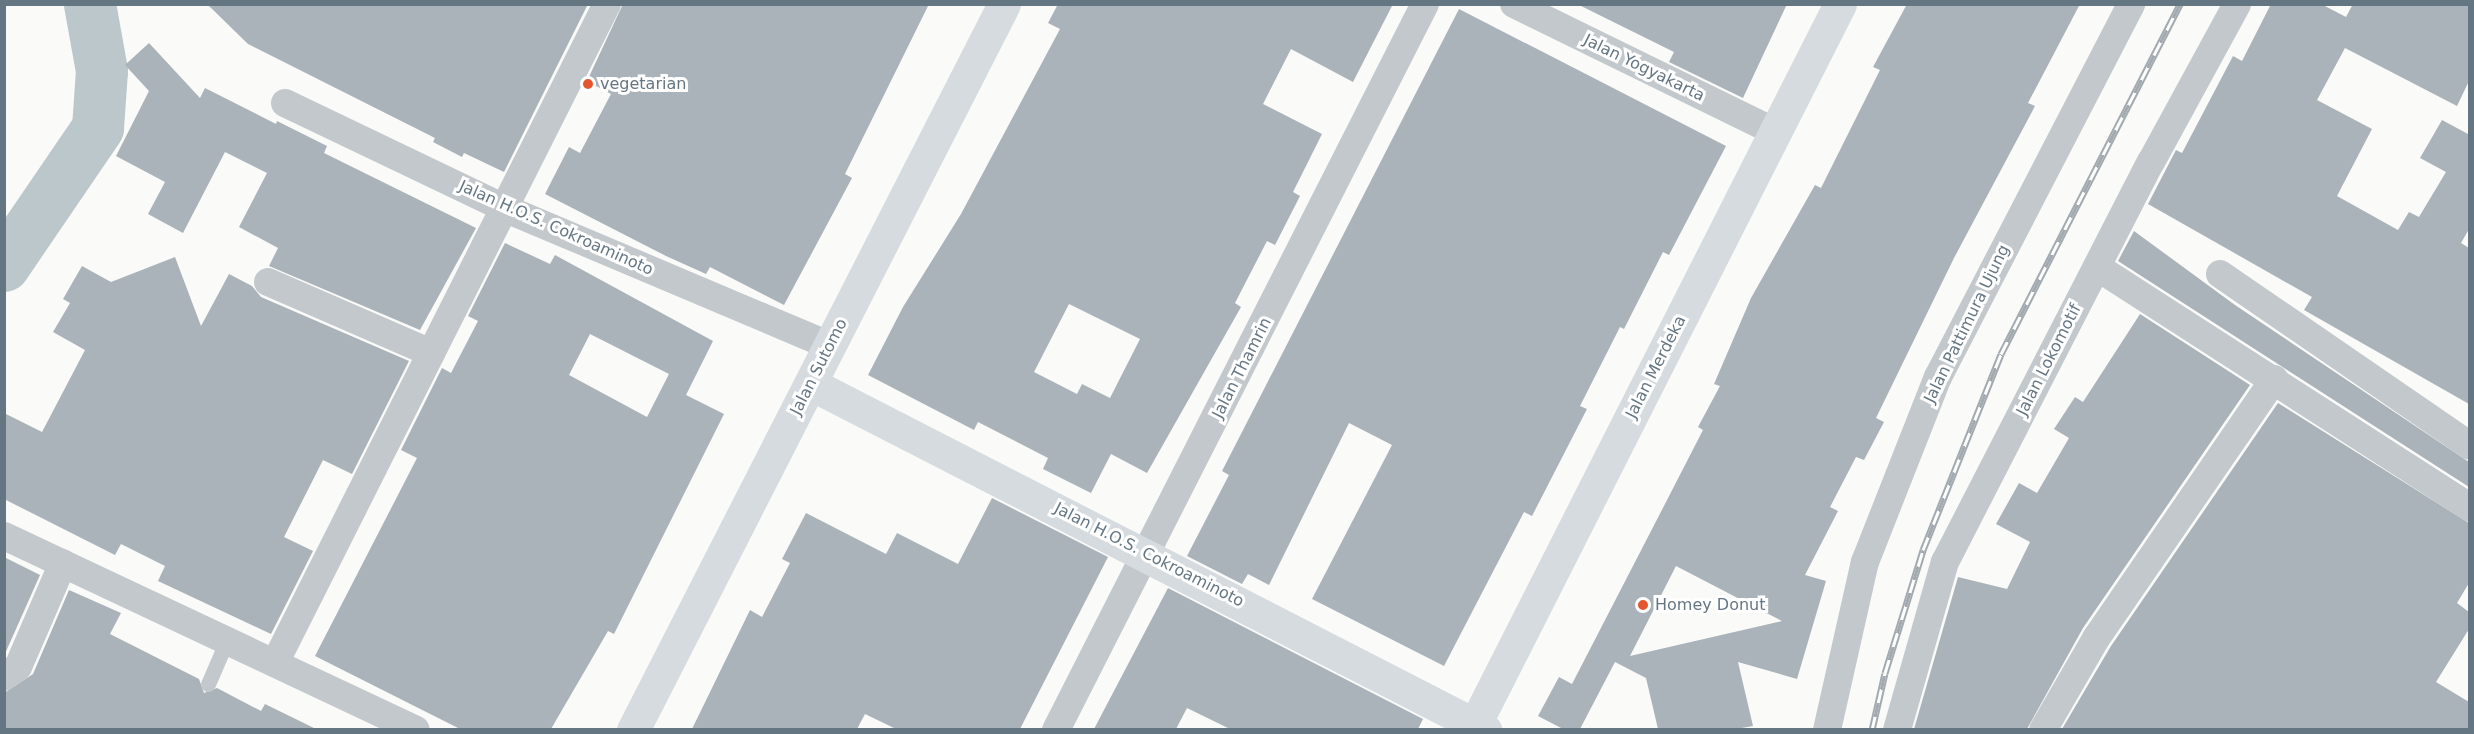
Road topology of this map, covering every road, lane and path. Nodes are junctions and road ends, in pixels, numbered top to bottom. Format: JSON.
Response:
{"nodes":[{"id":1,"x":607,"y":4,"type":"edge"},
{"id":2,"x":1004,"y":4,"type":"edge"},
{"id":3,"x":1425,"y":4,"type":"edge"},
{"id":4,"x":1514,"y":4,"type":"edge"},
{"id":5,"x":1840,"y":4,"type":"edge"},
{"id":6,"x":2132,"y":4,"type":"edge"},
{"id":7,"x":2237,"y":4,"type":"edge"},
{"id":8,"x":285,"y":102,"type":"dead end"},
{"id":9,"x":1775,"y":132,"type":"junction"},
{"id":10,"x":504,"y":208,"type":"junction"},
{"id":11,"x":2097,"y":267,"type":"junction"},
{"id":12,"x":2220,"y":274,"type":"dead end"},
{"id":13,"x":268,"y":282,"type":"dead end"},
{"id":14,"x":830,"y":346,"type":"junction"},
{"id":15,"x":431,"y":353,"type":"junction"},
{"id":16,"x":2274,"y":379,"type":"junction"},
{"id":17,"x":811,"y":384,"type":"junction"},
{"id":18,"x":2469,"y":446,"type":"edge"},
{"id":19,"x":2469,"y":507,"type":"edge"},
{"id":20,"x":4,"y":536,"type":"edge"},
{"id":21,"x":1148,"y":554,"type":"junction"},
{"id":22,"x":63,"y":563,"type":"junction"},
{"id":23,"x":227,"y":640,"type":"junction"},
{"id":24,"x":274,"y":663,"type":"junction"},
{"id":25,"x":4,"y":677,"type":"edge"},
{"id":26,"x":208,"y":684,"type":"dead end"},
{"id":27,"x":1477,"y":728,"type":"edge"},
{"id":28,"x":416,"y":729,"type":"edge"},
{"id":29,"x":633,"y":729,"type":"edge"},
{"id":30,"x":1056,"y":729,"type":"edge"},
{"id":31,"x":1827,"y":729,"type":"edge"},
{"id":32,"x":1897,"y":729,"type":"edge"},
{"id":33,"x":2043,"y":729,"type":"edge"}],
"edges":[{"from":1,"to":10,"type":"street"},
{"from":2,"to":14,"type":"main road","name":"Jalan Sutomo"},
{"from":3,"to":21,"type":"street","name":"Jalan Thamrin"},
{"from":4,"to":9,"type":"street","name":"Jalan Yogyakarta"},
{"from":5,"to":9,"type":"main road","name":"Jalan Merdeka"},
{"from":6,"to":31,"type":"street","name":"Jalan Pattimura Ujung"},
{"from":7,"to":11,"type":"street","name":"Jalan Lokomotif"},
{"from":8,"to":10,"type":"street","name":"Jalan H.O.S. Cokroaminoto"},
{"from":9,"to":27,"type":"main road","name":"Jalan Merdeka"},
{"from":10,"to":14,"type":"street","name":"Jalan H.O.S. Cokroaminoto"},
{"from":10,"to":15,"type":"street"},
{"from":11,"to":16,"type":"street"},
{"from":11,"to":32,"type":"street","name":"Jalan Lokomotif"},
{"from":12,"to":18,"type":"street"},
{"from":13,"to":15,"type":"street"},
{"from":14,"to":17,"type":"main road","name":"Jalan Sutomo"},
{"from":15,"to":24,"type":"street"},
{"from":16,"to":19,"type":"street"},
{"from":16,"to":33,"type":"street"},
{"from":17,"to":21,"type":"main road","name":"Jalan H.O.S. Cokroaminoto"},
{"from":17,"to":29,"type":"main road","name":"Jalan Sutomo"},
{"from":20,"to":22,"type":"street"},
{"from":21,"to":27,"type":"main road","name":"Jalan H.O.S. Cokroaminoto"},
{"from":21,"to":30,"type":"street","name":"Jalan Thamrin"},
{"from":22,"to":23,"type":"street"},
{"from":22,"to":25,"type":"street"},
{"from":23,"to":24,"type":"street"},
{"from":23,"to":26,"type":"lane"},
{"from":24,"to":28,"type":"street"}]}
